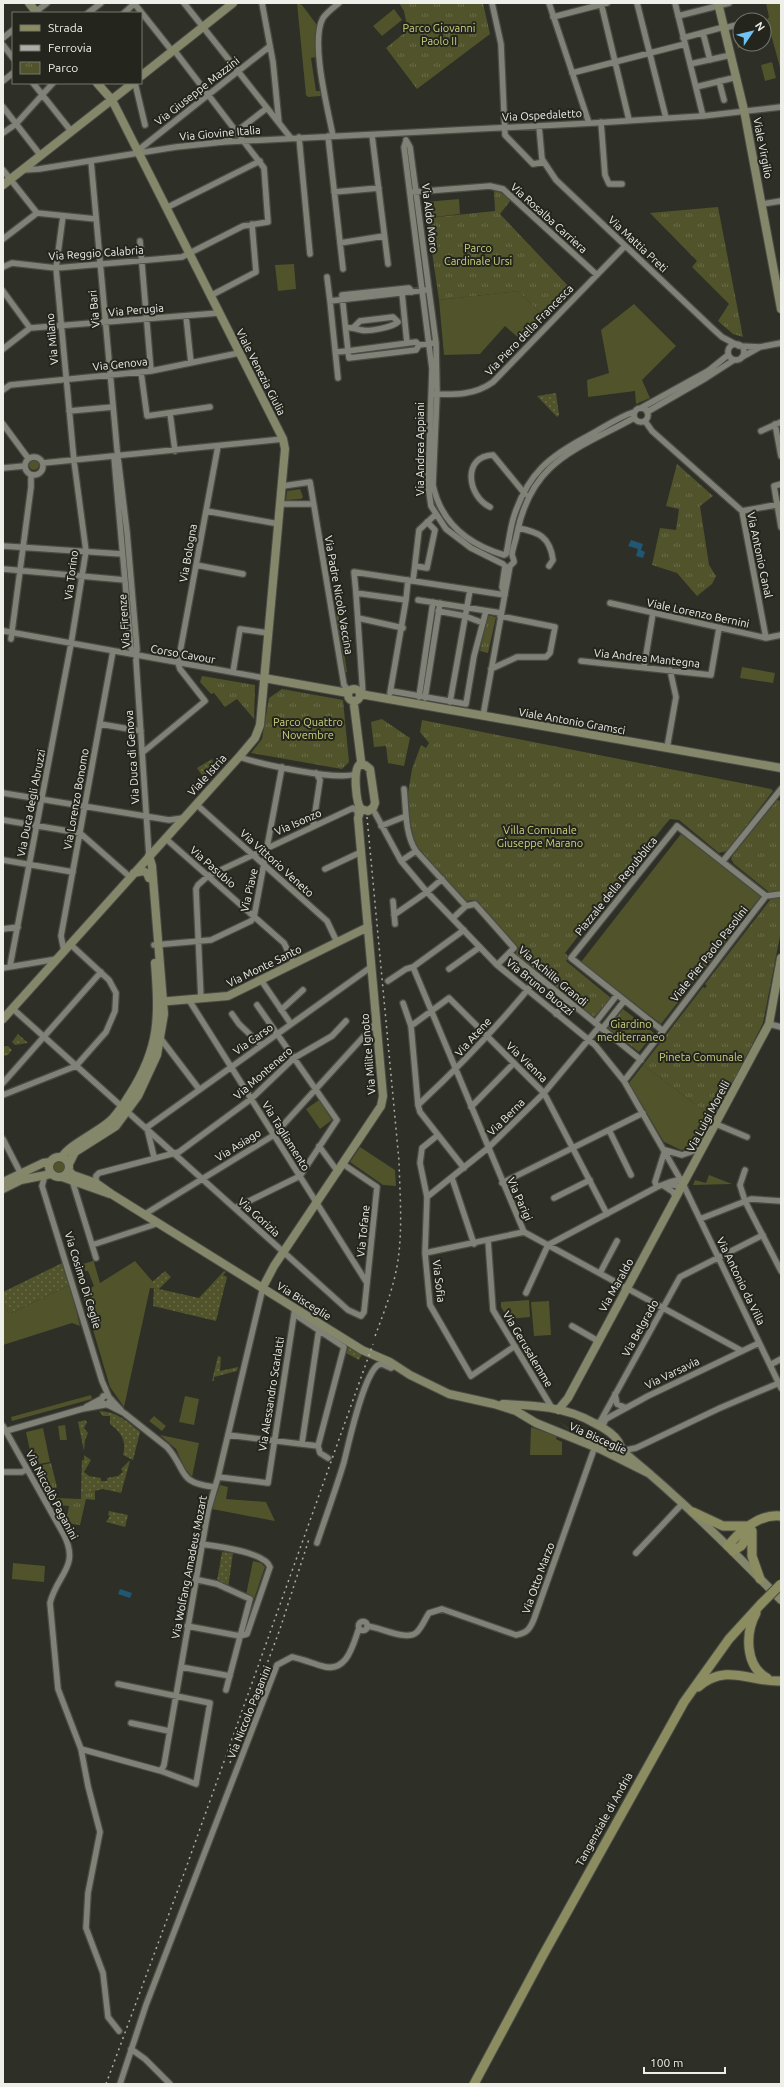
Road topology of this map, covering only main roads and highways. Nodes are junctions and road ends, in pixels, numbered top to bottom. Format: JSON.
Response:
{"nodes":[{"id":1,"x":29,"y":3,"type":"edge"},
{"id":2,"x":233,"y":3,"type":"edge"},
{"id":3,"x":719,"y":4,"type":"edge"},
{"id":4,"x":36,"y":12,"type":"edge"},
{"id":5,"x":142,"y":75,"type":"edge"},
{"id":6,"x":98,"y":84,"type":"edge"},
{"id":7,"x":133,"y":84,"type":"edge"},
{"id":8,"x":112,"y":100,"type":"junction"},
{"id":9,"x":3,"y":185,"type":"edge"},
{"id":10,"x":781,"y":309,"type":"edge"},
{"id":11,"x":264,"y":678,"type":"junction"},
{"id":12,"x":357,"y":699,"type":"junction"},
{"id":13,"x":361,"y":764,"type":"junction"},
{"id":14,"x":781,"y":768,"type":"edge"},
{"id":15,"x":364,"y":808,"type":"junction"},
{"id":16,"x":148,"y":856,"type":"junction"},
{"id":17,"x":132,"y":875,"type":"junction"},
{"id":18,"x":149,"y":878,"type":"junction"},
{"id":19,"x":368,"y":927,"type":"junction"},
{"id":20,"x":156,"y":945,"type":"junction"},
{"id":21,"x":781,"y":958,"type":"edge"},
{"id":22,"x":779,"y":984,"type":"edge"},
{"id":23,"x":161,"y":1002,"type":"junction"},
{"id":24,"x":3,"y":1019,"type":"edge"},
{"id":25,"x":125,"y":1109,"type":"junction"},
{"id":26,"x":62,"y":1157,"type":"junction"},
{"id":27,"x":50,"y":1162,"type":"junction"},
{"id":28,"x":69,"y":1168,"type":"junction"},
{"id":29,"x":48,"y":1175,"type":"junction"},
{"id":30,"x":62,"y":1177,"type":"junction"},
{"id":31,"x":3,"y":1182,"type":"edge"},
{"id":32,"x":683,"y":1183,"type":"joint"},
{"id":33,"x":3,"y":1189,"type":"edge"},
{"id":34,"x":113,"y":1195,"type":"junction"},
{"id":35,"x":263,"y":1288,"type":"junction"},
{"id":36,"x":568,"y":1398,"type":"junction"},
{"id":37,"x":494,"y":1404,"type":"junction"},
{"id":38,"x":539,"y":1407,"type":"junction"},
{"id":39,"x":555,"y":1409,"type":"junction"},
{"id":40,"x":571,"y":1413,"type":"junction"},
{"id":41,"x":533,"y":1421,"type":"junction"},
{"id":42,"x":612,"y":1435,"type":"junction"},
{"id":43,"x":597,"y":1449,"type":"junction"},
{"id":44,"x":650,"y":1474,"type":"junction"},
{"id":45,"x":693,"y":1512,"type":"junction"},
{"id":46,"x":781,"y":1516,"type":"edge"},
{"id":47,"x":752,"y":1526,"type":"junction"},
{"id":48,"x":730,"y":1549,"type":"junction"},
{"id":49,"x":760,"y":1579,"type":"junction"},
{"id":50,"x":781,"y":1584,"type":"edge"},
{"id":51,"x":781,"y":1600,"type":"edge"},
{"id":52,"x":761,"y":1604,"type":"junction"},
{"id":53,"x":770,"y":1680,"type":"junction"},
{"id":54,"x":781,"y":1681,"type":"edge"},
{"id":55,"x":684,"y":1702,"type":"junction"},
{"id":56,"x":474,"y":2084,"type":"edge"}],
"edges":[{"from":1,"to":4,"type":"main road"},
{"from":2,"to":5,"type":"main road"},
{"from":3,"to":10,"type":"main road","name":"Viale Virgilio"},
{"from":6,"to":8,"type":"main road","name":"Viale Venezia Giulia"},
{"from":7,"to":8,"type":"main road"},
{"from":8,"to":9,"type":"main road"},
{"from":8,"to":11,"type":"main road","name":"Viale Venezia Giulia"},
{"from":11,"to":12,"type":"main road","name":"Viale Antonio Gramsci"},
{"from":11,"to":16,"type":"main road","name":"Viale Istria"},
{"from":12,"to":13,"type":"main road"},
{"from":12,"to":14,"type":"main road","name":"Viale Antonio Gramsci"},
{"from":13,"to":15,"type":"main road"},
{"from":13,"to":15,"type":"main road","name":"Via Bruno Buozzi"},
{"from":15,"to":19,"type":"main road","name":"Via Milite Ignoto"},
{"from":16,"to":17,"type":"main road","name":"Viale Istria"},
{"from":16,"to":18,"type":"main road"},
{"from":16,"to":20,"type":"main road"},
{"from":17,"to":18,"type":"main road"},
{"from":17,"to":24,"type":"main road","name":"Viale Istria"},
{"from":18,"to":20,"type":"main road"},
{"from":19,"to":23,"type":"main road","name":"Via Monte Santo"},
{"from":19,"to":35,"type":"main road","name":"Via Milite Ignoto"},
{"from":20,"to":23,"type":"main road"},
{"from":21,"to":22,"type":"main road","name":"Via Luigi Morelli"},
{"from":22,"to":32,"type":"main road","name":"Via Luigi Morelli"},
{"from":23,"to":25,"type":"main road"},
{"from":23,"to":25,"type":"main road"},
{"from":25,"to":26,"type":"main road"},
{"from":25,"to":28,"type":"main road"},
{"from":26,"to":27,"type":"main road"},
{"from":26,"to":28,"type":"main road"},
{"from":27,"to":29,"type":"main road"},
{"from":27,"to":31,"type":"main road"},
{"from":28,"to":30,"type":"main road"},
{"from":28,"to":34,"type":"main road","name":"Via Bisceglie"},
{"from":29,"to":30,"type":"main road"},
{"from":29,"to":33,"type":"main road"},
{"from":30,"to":34,"type":"main road","name":"Via Bisceglie"},
{"from":32,"to":36,"type":"main road","name":"Via Maraldo"},
{"from":34,"to":35,"type":"main road","name":"Via Bisceglie"},
{"from":35,"to":37,"type":"main road","name":"Via Bisceglie"},
{"from":36,"to":39,"type":"main road","name":"Via Maraldo"},
{"from":36,"to":40,"type":"main road"},
{"from":37,"to":38,"type":"main road","name":"Via Bisceglie"},
{"from":37,"to":41,"type":"main road","name":"Via Bisceglie"},
{"from":38,"to":39,"type":"main road","name":"Via Bisceglie"},
{"from":38,"to":41,"type":"main road"},
{"from":39,"to":40,"type":"main road","name":"Via Bisceglie"},
{"from":40,"to":42,"type":"main road","name":"Via Bisceglie"},
{"from":41,"to":43,"type":"main road","name":"Via Bisceglie"},
{"from":42,"to":43,"type":"main road"},
{"from":42,"to":44,"type":"main road","name":"Via Bisceglie"},
{"from":43,"to":44,"type":"main road","name":"Via Bisceglie"},
{"from":44,"to":45,"type":"main road","name":"Via Bisceglie"},
{"from":45,"to":47,"type":"main road"},
{"from":45,"to":48,"type":"main road","name":"Via Bisceglie"},
{"from":46,"to":47,"type":"main road"},
{"from":47,"to":48,"type":"main road"},
{"from":47,"to":49,"type":"main road"},
{"from":48,"to":49,"type":"main road","name":"Via Bisceglie"},
{"from":49,"to":51,"type":"main road","name":"Via Bisceglie"},
{"from":50,"to":52,"type":"main road","name":"Tangenziale di Andria","bridge":true},
{"from":52,"to":53,"type":"main road"},
{"from":52,"to":55,"type":"main road","name":"Tangenziale di Andria"},
{"from":53,"to":54,"type":"main road"},
{"from":53,"to":55,"type":"main road"},
{"from":55,"to":56,"type":"main road","name":"Tangenziale di Andria"}]}
